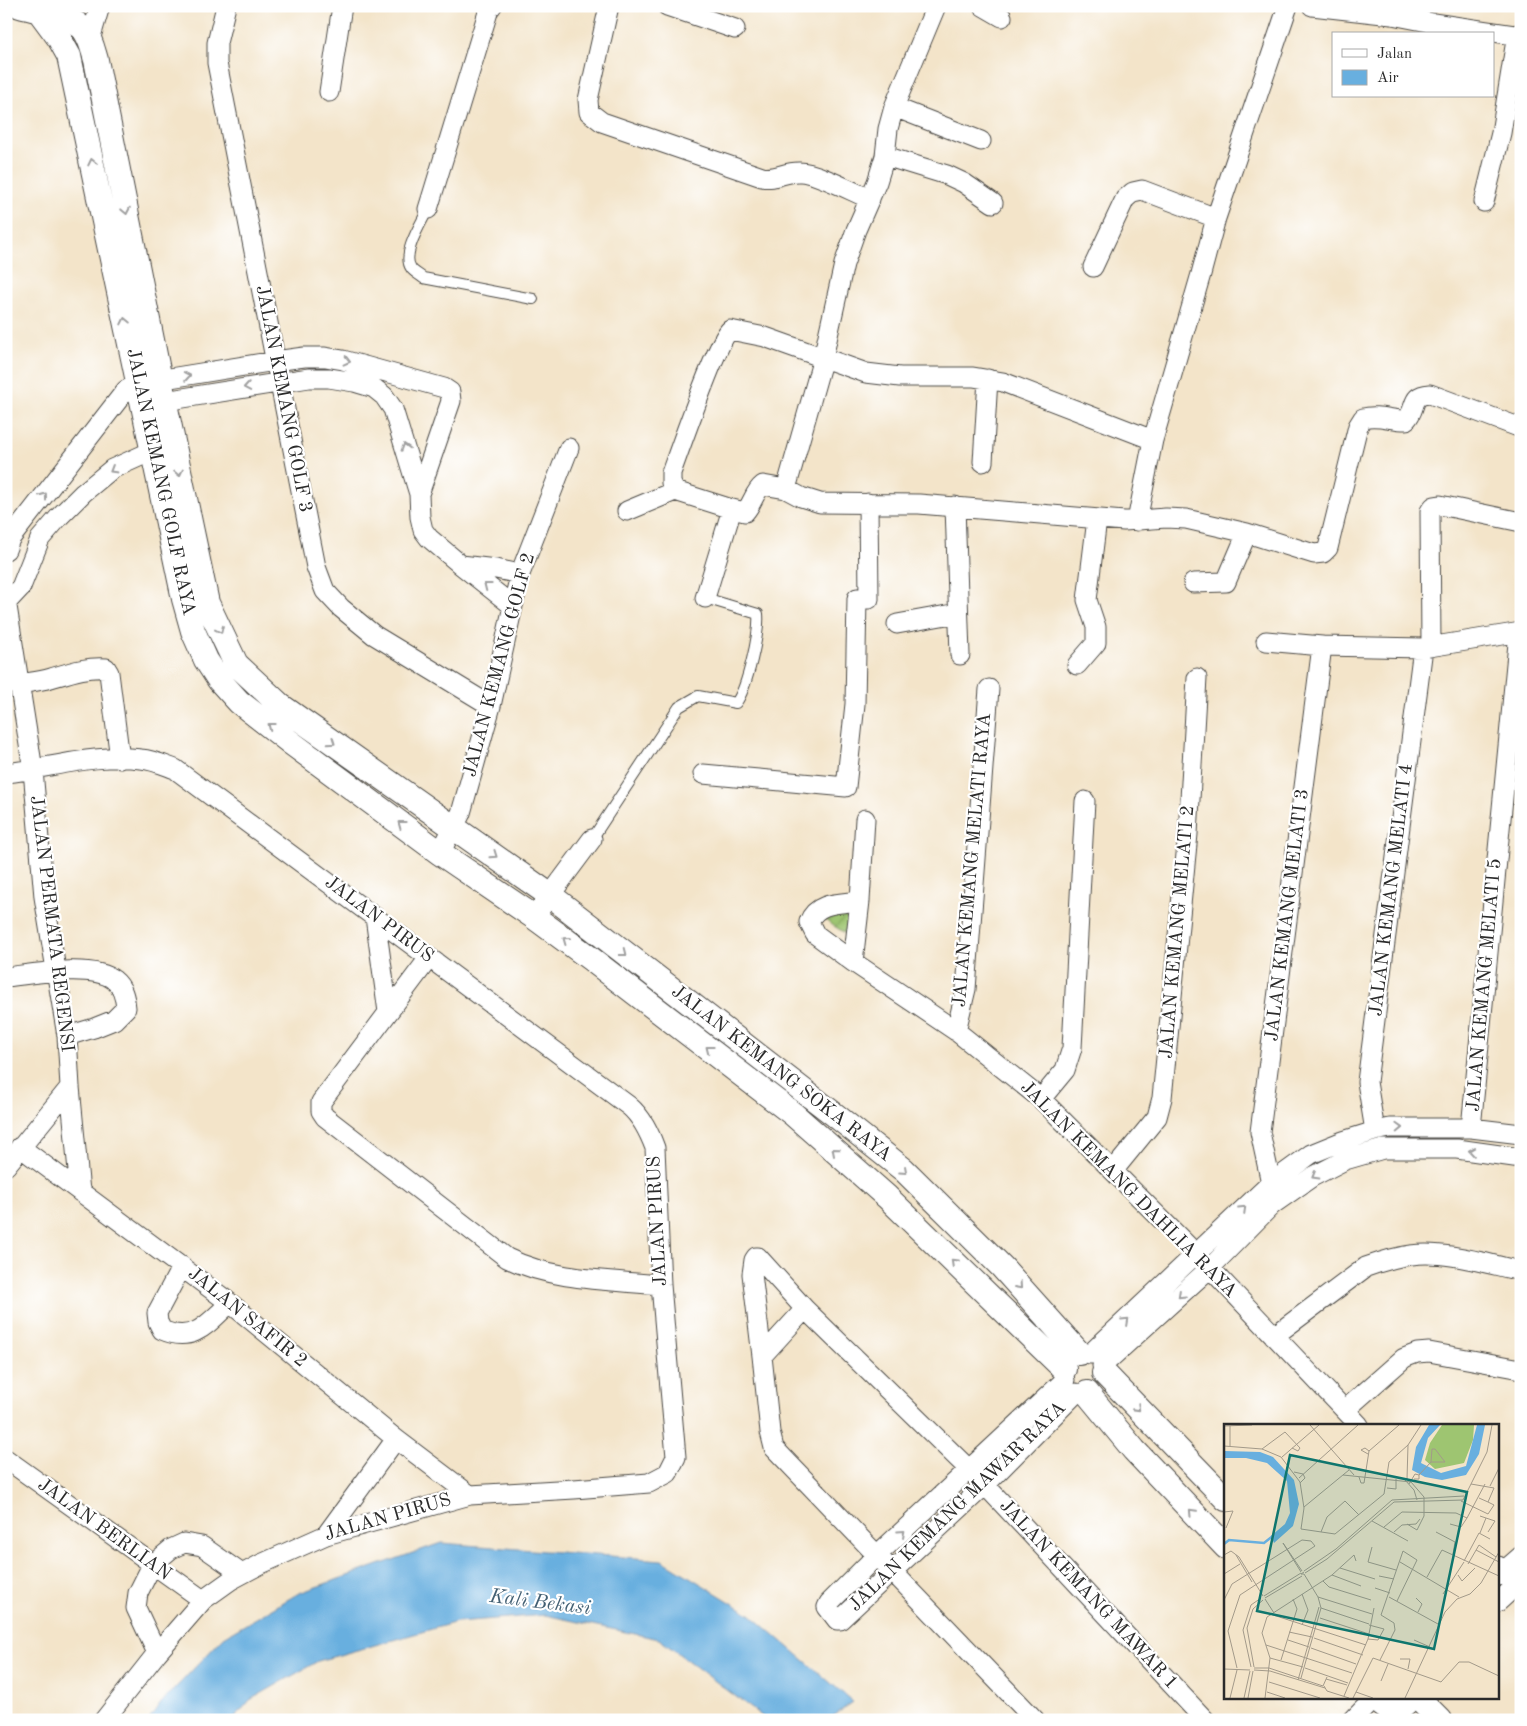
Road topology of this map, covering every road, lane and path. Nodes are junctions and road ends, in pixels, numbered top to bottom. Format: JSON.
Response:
{"nodes":[{"id":1,"x":100,"y":6,"type":"edge"},
{"id":2,"x":226,"y":6,"type":"edge"},
{"id":3,"x":342,"y":6,"type":"edge"},
{"id":4,"x":492,"y":6,"type":"edge"},
{"id":5,"x":603,"y":6,"type":"edge"},
{"id":6,"x":668,"y":6,"type":"edge"},
{"id":7,"x":936,"y":6,"type":"edge"},
{"id":8,"x":983,"y":6,"type":"edge"},
{"id":9,"x":1288,"y":6,"type":"edge"},
{"id":10,"x":1312,"y":6,"type":"edge"},
{"id":11,"x":609,"y":7,"type":"edge"},
{"id":12,"x":30,"y":9,"type":"edge"},
{"id":13,"x":1393,"y":11,"type":"edge"},
{"id":14,"x":1002,"y":17,"type":"dead end"},
{"id":15,"x":735,"y":29,"type":"dead end"},
{"id":16,"x":1519,"y":35,"type":"edge"},
{"id":17,"x":93,"y":50,"type":"junction"},
{"id":18,"x":329,"y":92,"type":"dead end"},
{"id":19,"x":894,"y":107,"type":"junction"},
{"id":20,"x":981,"y":141,"type":"dead end"},
{"id":21,"x":885,"y":156,"type":"junction"},
{"id":22,"x":870,"y":199,"type":"junction"},
{"id":23,"x":1484,"y":202,"type":"dead end"},
{"id":24,"x":993,"y":203,"type":"dead end"},
{"id":25,"x":428,"y":209,"type":"joint"},
{"id":26,"x":1216,"y":218,"type":"junction"},
{"id":27,"x":1093,"y":267,"type":"dead end"},
{"id":28,"x":533,"y":299,"type":"dead end"},
{"id":29,"x":822,"y":358,"type":"junction"},
{"id":30,"x":275,"y":361,"type":"junction"},
{"id":31,"x":393,"y":374,"type":"junction"},
{"id":32,"x":988,"y":379,"type":"junction"},
{"id":33,"x":279,"y":381,"type":"junction"},
{"id":34,"x":152,"y":392,"type":"junction"},
{"id":35,"x":384,"y":396,"type":"junction"},
{"id":36,"x":1521,"y":428,"type":"edge"},
{"id":37,"x":1153,"y":440,"type":"junction"},
{"id":38,"x":163,"y":448,"type":"junction"},
{"id":39,"x":568,"y":448,"type":"dead end"},
{"id":40,"x":983,"y":462,"type":"dead end"},
{"id":41,"x":786,"y":489,"type":"junction"},
{"id":42,"x":675,"y":491,"type":"junction"},
{"id":43,"x":419,"y":494,"type":"junction"},
{"id":44,"x":868,"y":503,"type":"junction"},
{"id":45,"x":955,"y":506,"type":"junction"},
{"id":46,"x":732,"y":509,"type":"junction"},
{"id":47,"x":627,"y":512,"type":"dead end"},
{"id":48,"x":1097,"y":519,"type":"junction"},
{"id":49,"x":1137,"y":521,"type":"junction"},
{"id":50,"x":1521,"y":522,"type":"edge"},
{"id":51,"x":10,"y":533,"type":"edge"},
{"id":52,"x":1247,"y":533,"type":"junction"},
{"id":53,"x":183,"y":541,"type":"junction"},
{"id":54,"x":37,"y":547,"type":"junction"},
{"id":55,"x":461,"y":565,"type":"junction"},
{"id":56,"x":520,"y":574,"type":"junction"},
{"id":57,"x":1193,"y":583,"type":"dead end"},
{"id":58,"x":14,"y":585,"type":"edge"},
{"id":59,"x":705,"y":598,"type":"joint"},
{"id":60,"x":7,"y":601,"type":"edge"},
{"id":61,"x":513,"y":606,"type":"junction"},
{"id":62,"x":958,"y":613,"type":"junction"},
{"id":63,"x":897,"y":624,"type":"dead end"},
{"id":64,"x":1520,"y":632,"type":"edge"},
{"id":65,"x":1266,"y":641,"type":"dead end"},
{"id":66,"x":1322,"y":646,"type":"junction"},
{"id":67,"x":1427,"y":647,"type":"junction"},
{"id":68,"x":960,"y":655,"type":"dead end"},
{"id":69,"x":1077,"y":664,"type":"dead end"},
{"id":70,"x":1197,"y":678,"type":"dead end"},
{"id":71,"x":19,"y":684,"type":"junction"},
{"id":72,"x":989,"y":689,"type":"dead end"},
{"id":73,"x":491,"y":706,"type":"junction"},
{"id":74,"x":120,"y":759,"type":"junction"},
{"id":75,"x":33,"y":770,"type":"junction"},
{"id":76,"x":6,"y":773,"type":"edge"},
{"id":77,"x":703,"y":774,"type":"dead end"},
{"id":78,"x":1085,"y":802,"type":"dead end"},
{"id":79,"x":865,"y":819,"type":"dead end"},
{"id":80,"x":454,"y":827,"type":"junction"},
{"id":81,"x":592,"y":839,"type":"joint"},
{"id":82,"x":440,"y":853,"type":"junction"},
{"id":83,"x":551,"y":896,"type":"junction"},
{"id":84,"x":860,"y":901,"type":"junction"},
{"id":85,"x":375,"y":917,"type":"junction"},
{"id":86,"x":534,"y":917,"type":"junction"},
{"id":87,"x":429,"y":958,"type":"junction"},
{"id":88,"x":853,"y":962,"type":"junction"},
{"id":89,"x":56,"y":971,"type":"junction"},
{"id":90,"x":6,"y":977,"type":"edge"},
{"id":91,"x":388,"y":1012,"type":"junction"},
{"id":92,"x":956,"y":1031,"type":"junction"},
{"id":93,"x":67,"y":1036,"type":"junction"},
{"id":94,"x":70,"y":1087,"type":"junction"},
{"id":95,"x":1041,"y":1100,"type":"junction"},
{"id":96,"x":1471,"y":1128,"type":"junction"},
{"id":97,"x":1375,"y":1131,"type":"junction"},
{"id":98,"x":1521,"y":1134,"type":"edge"},
{"id":99,"x":20,"y":1147,"type":"junction"},
{"id":100,"x":1521,"y":1158,"type":"edge"},
{"id":101,"x":6,"y":1166,"type":"edge"},
{"id":102,"x":1114,"y":1171,"type":"junction"},
{"id":103,"x":1271,"y":1183,"type":"junction"},
{"id":104,"x":80,"y":1192,"type":"junction"},
{"id":105,"x":1196,"y":1255,"type":"junction"},
{"id":106,"x":182,"y":1266,"type":"junction"},
{"id":107,"x":1210,"y":1268,"type":"junction"},
{"id":108,"x":1521,"y":1271,"type":"edge"},
{"id":109,"x":661,"y":1285,"type":"junction"},
{"id":110,"x":230,"y":1303,"type":"junction"},
{"id":111,"x":805,"y":1309,"type":"junction"},
{"id":112,"x":1274,"y":1336,"type":"junction"},
{"id":113,"x":762,"y":1356,"type":"junction"},
{"id":114,"x":1521,"y":1369,"type":"edge"},
{"id":115,"x":1083,"y":1373,"type":"junction"},
{"id":116,"x":1344,"y":1410,"type":"junction"},
{"id":117,"x":1358,"y":1424,"type":"edge"},
{"id":118,"x":396,"y":1439,"type":"junction"},
{"id":119,"x":6,"y":1459,"type":"edge"},
{"id":120,"x":970,"y":1471,"type":"junction"},
{"id":121,"x":985,"y":1485,"type":"junction"},
{"id":122,"x":470,"y":1495,"type":"junction"},
{"id":123,"x":1224,"y":1497,"type":"edge"},
{"id":124,"x":326,"y":1535,"type":"junction"},
{"id":125,"x":1224,"y":1545,"type":"edge"},
{"id":126,"x":877,"y":1555,"type":"junction"},
{"id":127,"x":1521,"y":1556,"type":"edge"},
{"id":128,"x":152,"y":1565,"type":"junction"},
{"id":129,"x":892,"y":1570,"type":"junction"},
{"id":130,"x":1500,"y":1571,"type":"edge"},
{"id":131,"x":242,"y":1574,"type":"junction"},
{"id":132,"x":1519,"y":1585,"type":"edge"},
{"id":133,"x":203,"y":1600,"type":"junction"},
{"id":134,"x":1500,"y":1600,"type":"edge"},
{"id":135,"x":157,"y":1652,"type":"junction"},
{"id":136,"x":1418,"y":1698,"type":"edge"},
{"id":137,"x":1391,"y":1709,"type":"edge"},
{"id":138,"x":104,"y":1720,"type":"edge"},
{"id":139,"x":1035,"y":1720,"type":"edge"},
{"id":140,"x":1206,"y":1720,"type":"edge"},
{"id":141,"x":1353,"y":1720,"type":"edge"},
{"id":142,"x":1440,"y":1720,"type":"edge"}],
"edges":[{"from":1,"to":17,"type":"street"},
{"from":2,"to":30,"type":"street","name":"JALAN KEMANG GOLF 3"},
{"from":3,"to":18,"type":"street"},
{"from":4,"to":25,"type":"street"},
{"from":5,"to":11,"type":"street"},
{"from":6,"to":15,"type":"street"},
{"from":7,"to":19,"type":"street"},
{"from":8,"to":14,"type":"street"},
{"from":9,"to":26,"type":"street"},
{"from":10,"to":13,"type":"street"},
{"from":11,"to":22,"type":"street"},
{"from":12,"to":17,"type":"street"},
{"from":34,"to":12,"type":"street","name":"JALAN KEMANG GOLF RAYA","one_way":true},
{"from":13,"to":16,"type":"street"},
{"from":16,"to":23,"type":"street"},
{"from":17,"to":34,"type":"street","name":"JALAN KEMANG GOLF RAYA","one_way":true},
{"from":19,"to":20,"type":"street"},
{"from":19,"to":21,"type":"street"},
{"from":21,"to":22,"type":"street"},
{"from":21,"to":24,"type":"street"},
{"from":22,"to":29,"type":"street"},
{"from":25,"to":28,"type":"lane"},
{"from":26,"to":27,"type":"street"},
{"from":26,"to":37,"type":"street"},
{"from":29,"to":32,"type":"street"},
{"from":29,"to":41,"type":"street"},
{"from":29,"to":42,"type":"street"},
{"from":30,"to":31,"type":"street","one_way":true},
{"from":30,"to":33,"type":"street","name":"JALAN KEMANG GOLF 3"},
{"from":34,"to":30,"type":"street","one_way":true},
{"from":31,"to":35,"type":"street"},
{"from":31,"to":43,"type":"street"},
{"from":32,"to":37,"type":"street"},
{"from":32,"to":40,"type":"street"},
{"from":33,"to":34,"type":"street","one_way":true},
{"from":33,"to":35,"type":"street"},
{"from":33,"to":73,"type":"street","name":"JALAN KEMANG GOLF 3"},
{"from":34,"to":38,"type":"street","name":"JALAN KEMANG GOLF RAYA"},
{"from":51,"to":34,"type":"street","one_way":true},
{"from":43,"to":35,"type":"street","one_way":true},
{"from":36,"to":52,"type":"street"},
{"from":37,"to":49,"type":"street"},
{"from":38,"to":53,"type":"street","name":"JALAN KEMANG GOLF RAYA"},
{"from":38,"to":54,"type":"street","one_way":true},
{"from":39,"to":56,"type":"street","name":"JALAN KEMANG GOLF 2"},
{"from":41,"to":44,"type":"street"},
{"from":41,"to":46,"type":"street"},
{"from":42,"to":46,"type":"street"},
{"from":42,"to":47,"type":"street"},
{"from":43,"to":55,"type":"street"},
{"from":44,"to":45,"type":"street"},
{"from":44,"to":77,"type":"street"},
{"from":45,"to":48,"type":"street"},
{"from":45,"to":62,"type":"street"},
{"from":46,"to":59,"type":"street"},
{"from":48,"to":49,"type":"street"},
{"from":48,"to":69,"type":"street"},
{"from":49,"to":52,"type":"street"},
{"from":50,"to":67,"type":"street","name":"JALAN KEMANG MELATI 4"},
{"from":51,"to":54,"type":"street"},
{"from":52,"to":57,"type":"street"},
{"from":53,"to":80,"type":"street","name":"JALAN KEMANG GOLF RAYA","one_way":true},
{"from":82,"to":53,"type":"street","name":"JALAN KEMANG GOLF RAYA","one_way":true},
{"from":54,"to":58,"type":"street"},
{"from":55,"to":56,"type":"street"},
{"from":61,"to":55,"type":"street","one_way":true},
{"from":56,"to":61,"type":"street","name":"JALAN KEMANG GOLF 2"},
{"from":58,"to":60,"type":"street","name":"JALAN PERMATA REGENSI"},
{"from":59,"to":81,"type":"lane"},
{"from":60,"to":71,"type":"street","name":"JALAN PERMATA REGENSI"},
{"from":61,"to":73,"type":"street","name":"JALAN KEMANG GOLF 2"},
{"from":62,"to":63,"type":"street"},
{"from":62,"to":68,"type":"street"},
{"from":64,"to":67,"type":"street"},
{"from":64,"to":96,"type":"street","name":"JALAN KEMANG MELATI 5"},
{"from":65,"to":66,"type":"street"},
{"from":66,"to":67,"type":"street"},
{"from":66,"to":103,"type":"street","name":"JALAN KEMANG MELATI 3"},
{"from":67,"to":97,"type":"street","name":"JALAN KEMANG MELATI 4"},
{"from":70,"to":102,"type":"street","name":"JALAN KEMANG MELATI 2"},
{"from":71,"to":74,"type":"street"},
{"from":71,"to":75,"type":"street","name":"JALAN PERMATA REGENSI"},
{"from":72,"to":92,"type":"street","name":"JALAN KEMANG MELATI RAYA"},
{"from":73,"to":80,"type":"street","name":"JALAN KEMANG GOLF 2"},
{"from":74,"to":75,"type":"street","name":"JALAN PIRUS"},
{"from":74,"to":85,"type":"street","name":"JALAN PIRUS"},
{"from":75,"to":76,"type":"street","name":"JALAN PIRUS"},
{"from":75,"to":89,"type":"street","name":"JALAN PERMATA REGENSI"},
{"from":78,"to":95,"type":"street"},
{"from":79,"to":84,"type":"street"},
{"from":80,"to":82,"type":"street","name":"JALAN KEMANG GOLF 2"},
{"from":80,"to":83,"type":"street","name":"JALAN KEMANG SOKA RAYA","one_way":true},
{"from":81,"to":83,"type":"street"},
{"from":82,"to":86,"type":"street","name":"JALAN KEMANG SOKA RAYA"},
{"from":83,"to":86,"type":"street"},
{"from":83,"to":115,"type":"street","name":"JALAN KEMANG SOKA RAYA","one_way":true},
{"from":84,"to":88,"type":"street"},
{"from":84,"to":88,"type":"street","name":"JALAN KEMANG DAHLIA RAYA"},
{"from":85,"to":87,"type":"street","name":"JALAN PIRUS"},
{"from":85,"to":91,"type":"street"},
{"from":115,"to":86,"type":"street","name":"JALAN KEMANG SOKA RAYA","one_way":true},
{"from":87,"to":91,"type":"street"},
{"from":87,"to":109,"type":"street","name":"JALAN PIRUS"},
{"from":88,"to":92,"type":"street","name":"JALAN KEMANG DAHLIA RAYA"},
{"from":89,"to":90,"type":"street"},
{"from":89,"to":93,"type":"street","name":"JALAN PERMATA REGENSI"},
{"from":89,"to":93,"type":"street"},
{"from":91,"to":109,"type":"street"},
{"from":92,"to":95,"type":"street","name":"JALAN KEMANG DAHLIA RAYA"},
{"from":93,"to":94,"type":"street","name":"JALAN PERMATA REGENSI"},
{"from":94,"to":99,"type":"street"},
{"from":94,"to":104,"type":"street","name":"JALAN PERMATA REGENSI"},
{"from":95,"to":102,"type":"street","name":"JALAN KEMANG DAHLIA RAYA"},
{"from":97,"to":96,"type":"street","name":"JALAN KEMANG MAWAR RAYA","one_way":true},
{"from":96,"to":98,"type":"street","name":"JALAN KEMANG MAWAR RAYA"},
{"from":97,"to":103,"type":"street","name":"JALAN KEMANG MAWAR RAYA"},
{"from":99,"to":101,"type":"street"},
{"from":99,"to":104,"type":"street","name":"JALAN SAFIR 2"},
{"from":100,"to":107,"type":"street","name":"JALAN KEMANG MAWAR RAYA","one_way":true},
{"from":102,"to":105,"type":"street","name":"JALAN KEMANG DAHLIA RAYA"},
{"from":105,"to":103,"type":"street","name":"JALAN KEMANG MAWAR RAYA","one_way":true},
{"from":104,"to":106,"type":"street","name":"JALAN SAFIR 2"},
{"from":105,"to":107,"type":"street","name":"JALAN KEMANG DAHLIA RAYA"},
{"from":115,"to":105,"type":"street","name":"JALAN KEMANG MAWAR RAYA","one_way":true},
{"from":106,"to":110,"type":"street","name":"JALAN SAFIR 2"},
{"from":106,"to":110,"type":"street"},
{"from":107,"to":112,"type":"street","name":"JALAN KEMANG DAHLIA RAYA"},
{"from":107,"to":115,"type":"street","name":"JALAN KEMANG MAWAR RAYA","one_way":true},
{"from":108,"to":112,"type":"street"},
{"from":109,"to":122,"type":"street","name":"JALAN PIRUS"},
{"from":110,"to":118,"type":"street","name":"JALAN SAFIR 2"},
{"from":111,"to":113,"type":"street"},
{"from":111,"to":113,"type":"street","name":"JALAN KEMANG MAWAR 1"},
{"from":111,"to":120,"type":"street","name":"JALAN KEMANG MAWAR 1"},
{"from":112,"to":116,"type":"street","name":"JALAN KEMANG DAHLIA RAYA"},
{"from":113,"to":126,"type":"street"},
{"from":114,"to":116,"type":"street"},
{"from":115,"to":120,"type":"street","name":"JALAN KEMANG MAWAR RAYA"},
{"from":115,"to":121,"type":"street","name":"JALAN KEMANG MAWAR RAYA"},
{"from":115,"to":123,"type":"street","name":"JALAN KEMANG SOKA RAYA","one_way":true},
{"from":125,"to":115,"type":"street","name":"JALAN KEMANG SOKA RAYA","one_way":true},
{"from":116,"to":117,"type":"street","name":"JALAN KEMANG DAHLIA RAYA"},
{"from":118,"to":122,"type":"street","name":"JALAN SAFIR 2"},
{"from":118,"to":124,"type":"street"},
{"from":119,"to":128,"type":"street","name":"JALAN BERLIAN"},
{"from":120,"to":121,"type":"street","name":"JALAN KEMANG MAWAR 1"},
{"from":126,"to":120,"type":"street","name":"JALAN KEMANG MAWAR RAYA","one_way":true},
{"from":121,"to":129,"type":"street","name":"JALAN KEMANG MAWAR RAYA"},
{"from":121,"to":140,"type":"street","name":"JALAN KEMANG MAWAR 1"},
{"from":122,"to":124,"type":"street","name":"JALAN PIRUS"},
{"from":124,"to":131,"type":"street","name":"JALAN PIRUS"},
{"from":126,"to":129,"type":"street"},
{"from":126,"to":129,"type":"street","name":"JALAN KEMANG MAWAR RAYA"},
{"from":127,"to":130,"type":"street"},
{"from":128,"to":131,"type":"street"},
{"from":128,"to":133,"type":"street","name":"JALAN BERLIAN"},
{"from":128,"to":135,"type":"street"},
{"from":129,"to":139,"type":"street"},
{"from":130,"to":132,"type":"street"},
{"from":131,"to":133,"type":"street","name":"JALAN PIRUS"},
{"from":132,"to":134,"type":"street"},
{"from":133,"to":135,"type":"street","name":"JALAN PIRUS"},
{"from":135,"to":138,"type":"street","name":"JALAN PIRUS"},
{"from":136,"to":142,"type":"street"},
{"from":137,"to":141,"type":"street"}]}
